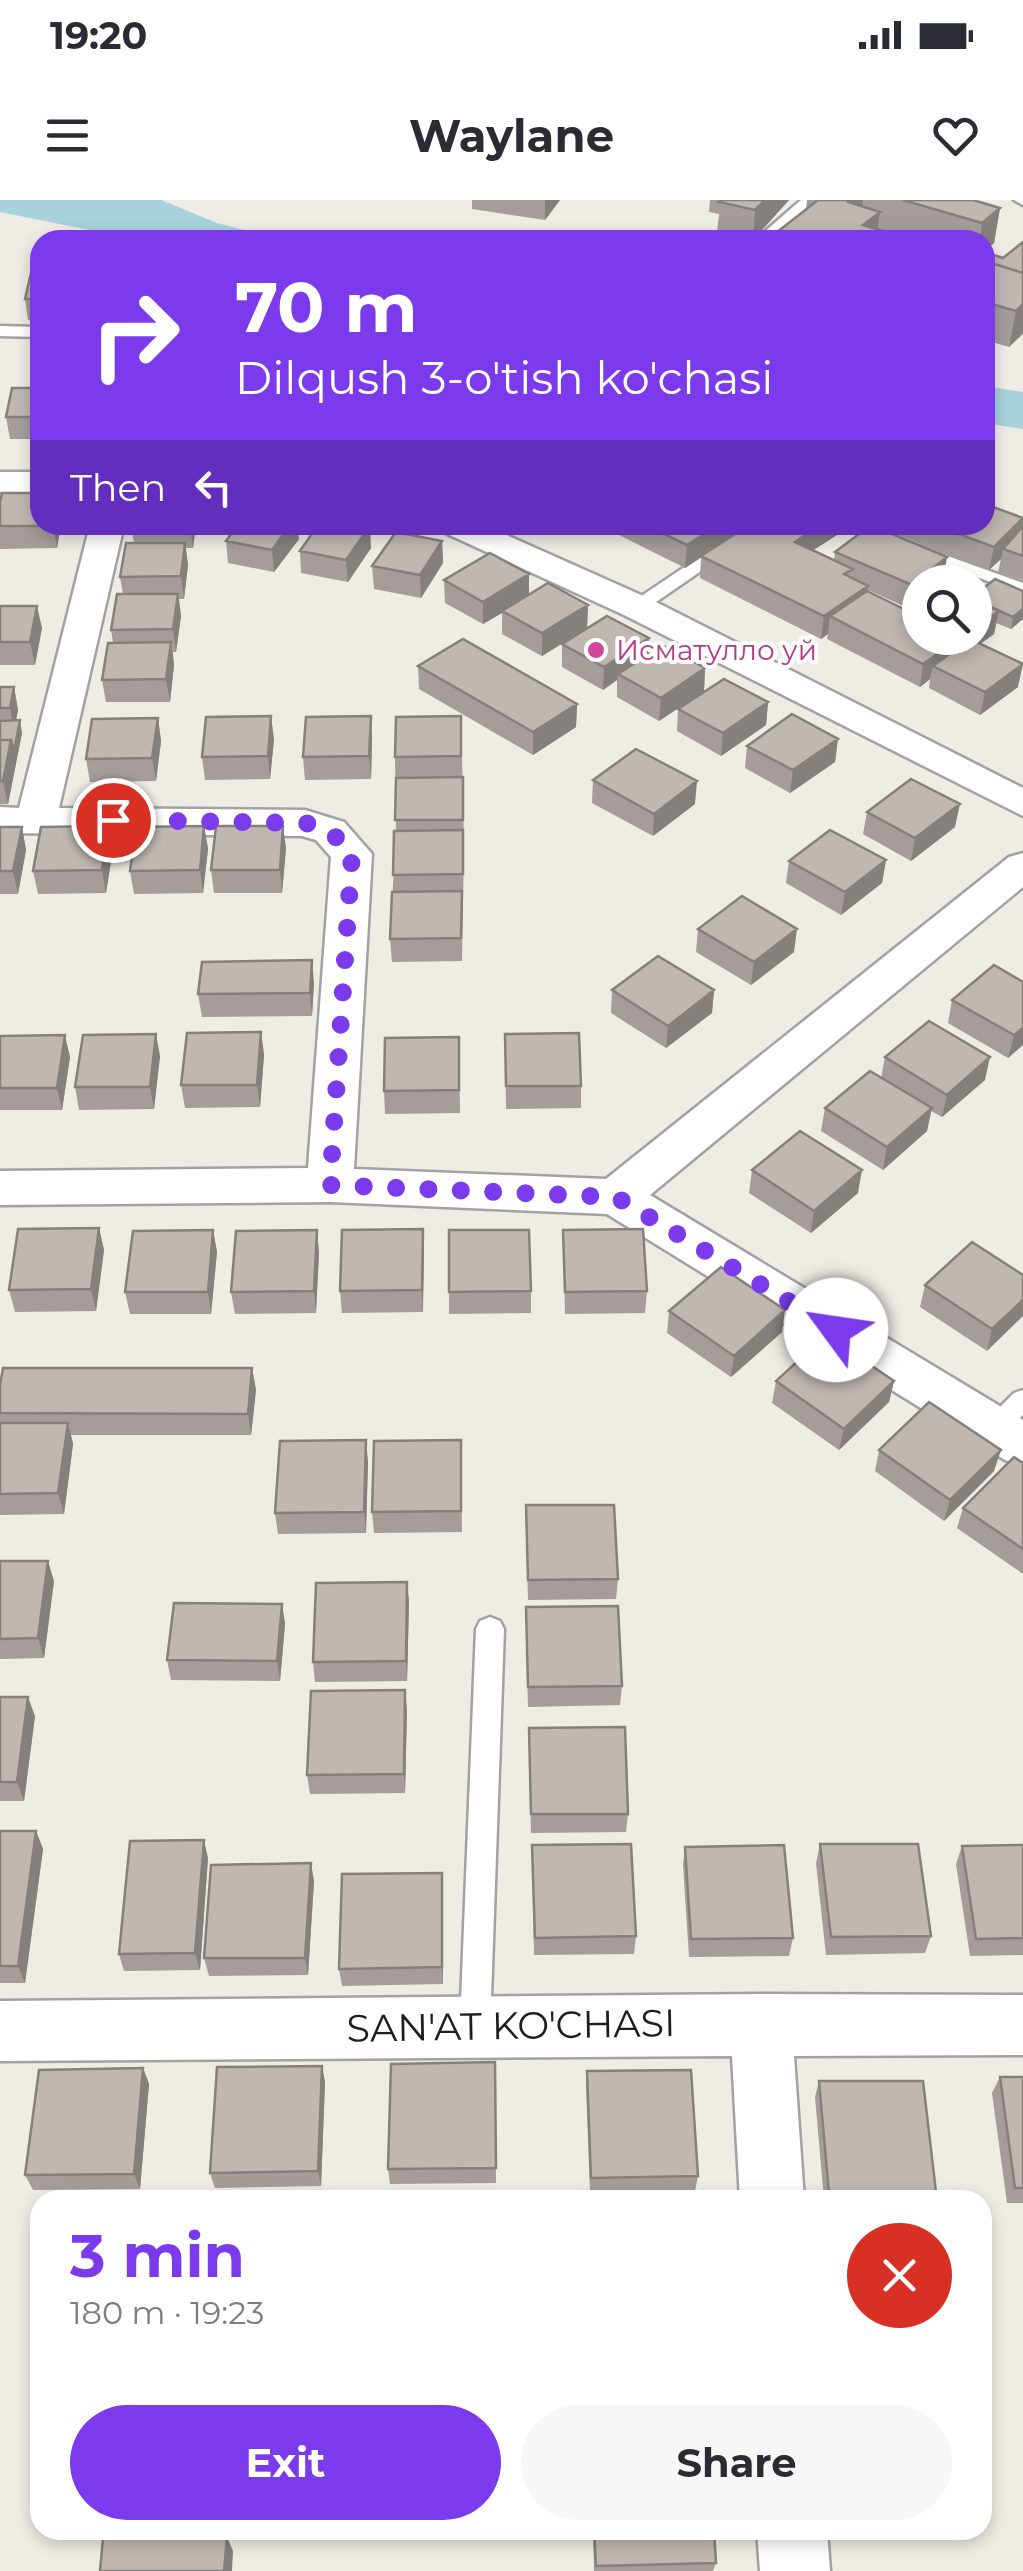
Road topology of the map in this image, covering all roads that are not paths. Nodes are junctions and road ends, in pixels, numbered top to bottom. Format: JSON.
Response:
{"nodes":[{"id":1,"x":810,"y":200,"type":"edge"},
{"id":2,"x":774,"y":230,"type":"edge"},
{"id":3,"x":0,"y":331,"type":"edge"},
{"id":4,"x":30,"y":332,"type":"edge"},
{"id":5,"x":0,"y":482,"type":"edge"},
{"id":6,"x":30,"y":482,"type":"edge"},
{"id":7,"x":104,"y":535,"type":"edge"},
{"id":8,"x":477,"y":535,"type":"edge"},
{"id":9,"x":744,"y":535,"type":"edge"},
{"id":10,"x":872,"y":535,"type":"edge"},
{"id":11,"x":1023,"y":589,"type":"edge"},
{"id":12,"x":637,"y":607,"type":"junction"},
{"id":13,"x":1023,"y":804,"type":"edge"},
{"id":14,"x":18,"y":820,"type":"edge"},
{"id":15,"x":1023,"y":866,"type":"edge"},
{"id":16,"x":330,"y":1185,"type":"junction"},
{"id":17,"x":0,"y":1188,"type":"edge"},
{"id":18,"x":616,"y":1197,"type":"junction"},
{"id":19,"x":1013,"y":1423,"type":"edge"},
{"id":20,"x":490,"y":1629,"type":"dead end"},
{"id":21,"x":761,"y":2023,"type":"junction"},
{"id":22,"x":1023,"y":2025,"type":"edge"},
{"id":23,"x":475,"y":2026,"type":"junction"},
{"id":24,"x":0,"y":2031,"type":"edge"},
{"id":25,"x":771,"y":2190,"type":"edge"},
{"id":26,"x":793,"y":2540,"type":"edge"},
{"id":27,"x":795,"y":2571,"type":"edge"}],
"edges":[{"from":1,"to":2,"type":"lane"},
{"from":3,"to":4,"type":"lane"},
{"from":5,"to":6,"type":"street"},
{"from":7,"to":14,"type":"street"},
{"from":8,"to":12,"type":"street"},
{"from":9,"to":12,"type":"lane"},
{"from":10,"to":11,"type":"lane"},
{"from":12,"to":13,"type":"street"},
{"from":14,"to":16,"type":"street"},
{"from":15,"to":18,"type":"street"},
{"from":16,"to":17,"type":"street"},
{"from":16,"to":18,"type":"street"},
{"from":18,"to":19,"type":"street"},
{"from":20,"to":23,"type":"lane"},
{"from":21,"to":22,"type":"street","name":"SAN'AT KO'CHASI"},
{"from":21,"to":23,"type":"street","name":"SAN'AT KO'CHASI"},
{"from":21,"to":25,"type":"street"},
{"from":23,"to":24,"type":"street","name":"SAN'AT KO'CHASI"},
{"from":26,"to":27,"type":"street"}]}
